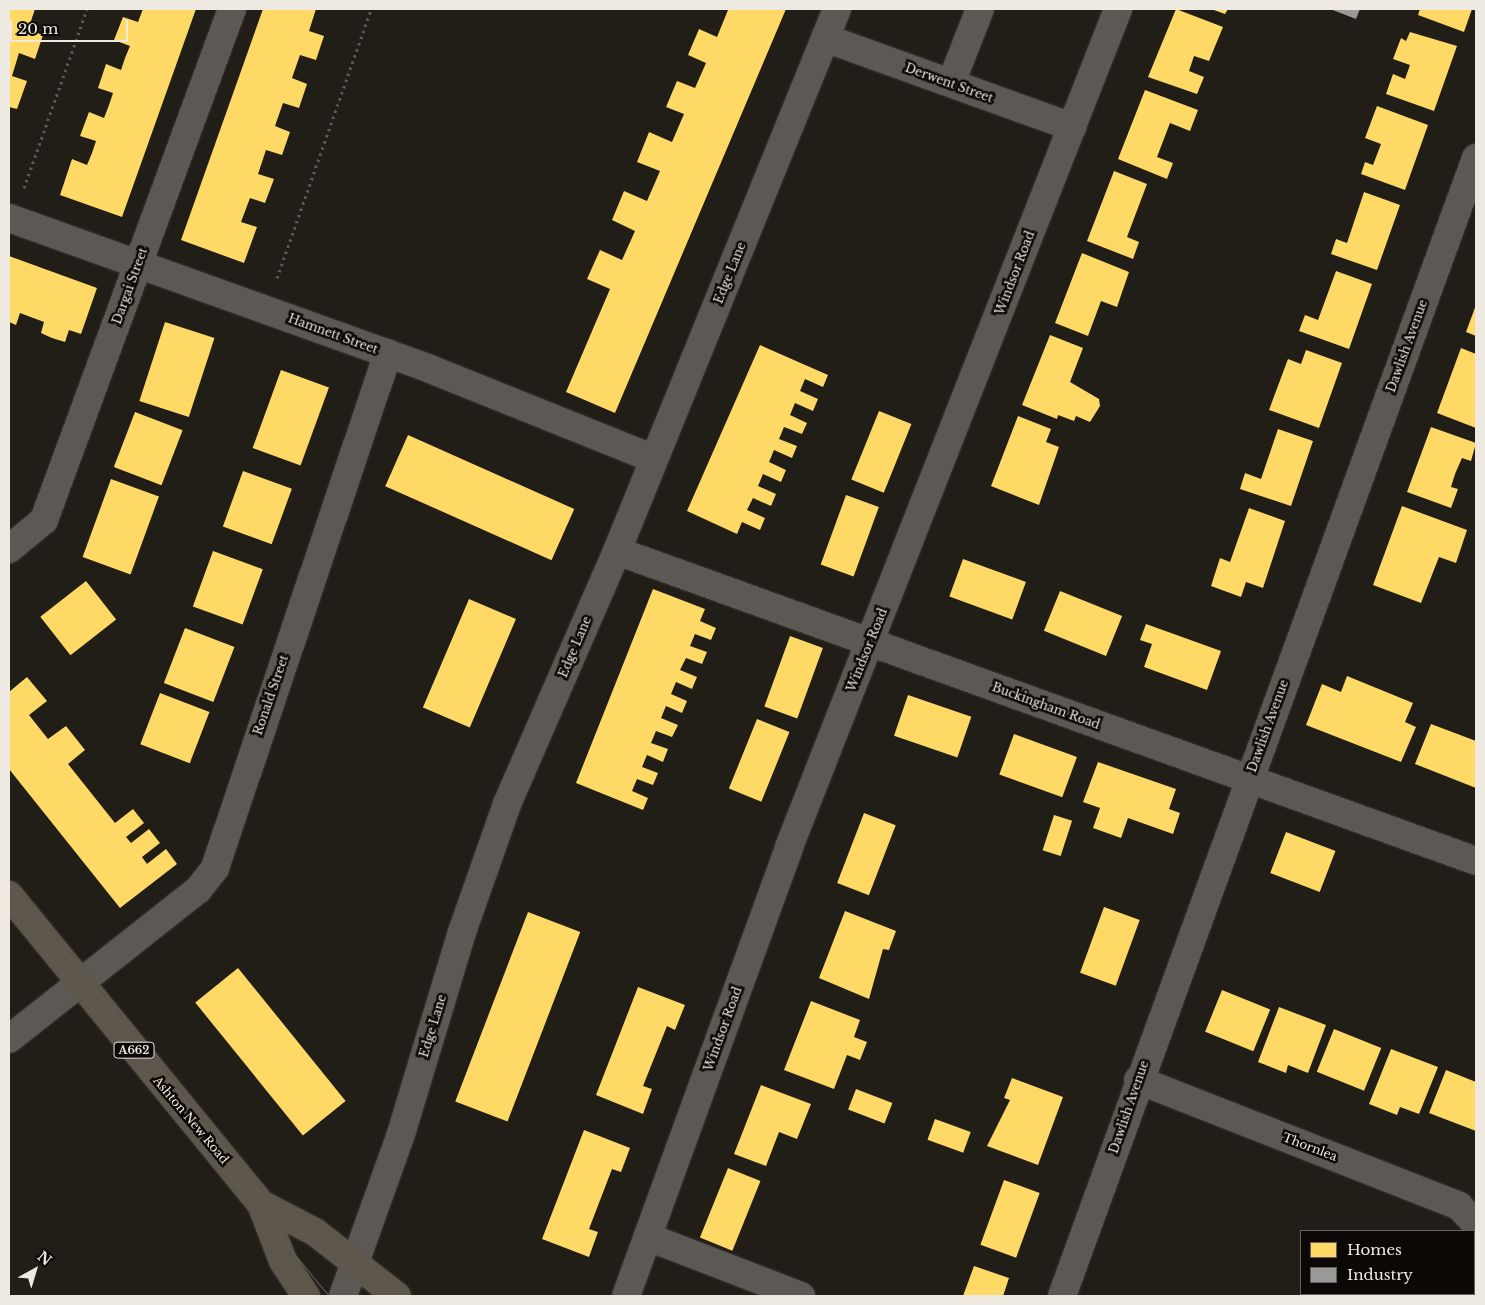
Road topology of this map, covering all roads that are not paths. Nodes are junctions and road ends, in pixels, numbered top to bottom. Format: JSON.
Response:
{"nodes":[{"id":1,"x":232,"y":9,"type":"edge"},
{"id":2,"x":837,"y":9,"type":"edge"},
{"id":3,"x":980,"y":9,"type":"edge"},
{"id":4,"x":1118,"y":9,"type":"edge"},
{"id":5,"x":826,"y":38,"type":"junction"},
{"id":6,"x":951,"y":84,"type":"junction"},
{"id":7,"x":1072,"y":127,"type":"junction"},
{"id":8,"x":1476,"y":158,"type":"edge"},
{"id":9,"x":11,"y":218,"type":"edge"},
{"id":10,"x":138,"y":264,"type":"junction"},
{"id":11,"x":388,"y":353,"type":"junction"},
{"id":12,"x":654,"y":459,"type":"junction"},
{"id":13,"x":9,"y":549,"type":"edge"},
{"id":14,"x":617,"y":551,"type":"junction"},
{"id":15,"x":870,"y":642,"type":"junction"},
{"id":16,"x":1249,"y":779,"type":"junction"},
{"id":17,"x":1476,"y":861,"type":"edge"},
{"id":18,"x":9,"y":895,"type":"edge"},
{"id":19,"x":80,"y":984,"type":"junction"},
{"id":20,"x":9,"y":1039,"type":"edge"},
{"id":21,"x":1138,"y":1080,"type":"junction"},
{"id":22,"x":261,"y":1204,"type":"junction"},
{"id":23,"x":1476,"y":1224,"type":"edge"},
{"id":24,"x":648,"y":1237,"type":"junction"},
{"id":25,"x":358,"y":1261,"type":"junction"},
{"id":26,"x":306,"y":1296,"type":"edge"},
{"id":27,"x":343,"y":1296,"type":"edge"},
{"id":28,"x":397,"y":1296,"type":"edge"},
{"id":29,"x":626,"y":1296,"type":"edge"},
{"id":30,"x":801,"y":1296,"type":"edge"},
{"id":31,"x":1062,"y":1296,"type":"edge"}],
"edges":[{"from":1,"to":10,"type":"street","name":"Dargai Street"},
{"from":2,"to":5,"type":"street","name":"Edge Lane"},
{"from":3,"to":6,"type":"street"},
{"from":4,"to":7,"type":"street","name":"Windsor Road"},
{"from":5,"to":6,"type":"street","name":"Derwent Street"},
{"from":5,"to":12,"type":"street","name":"Edge Lane"},
{"from":6,"to":7,"type":"street","name":"Derwent Street"},
{"from":7,"to":15,"type":"street","name":"Windsor Road"},
{"from":8,"to":16,"type":"street","name":"Dawlish Avenue"},
{"from":9,"to":10,"type":"street","name":"Hamnett Street"},
{"from":10,"to":11,"type":"street","name":"Hamnett Street"},
{"from":10,"to":13,"type":"street","name":"Dargai Street"},
{"from":11,"to":12,"type":"street","name":"Hamnett Street"},
{"from":11,"to":19,"type":"street","name":"Ronald Street"},
{"from":12,"to":14,"type":"street","name":"Edge Lane"},
{"from":14,"to":15,"type":"street","name":"Buckingham Road"},
{"from":14,"to":25,"type":"street","name":"Edge Lane"},
{"from":15,"to":16,"type":"street","name":"Buckingham Road"},
{"from":15,"to":24,"type":"street","name":"Windsor Road"},
{"from":16,"to":17,"type":"street","name":"Buckingham Road"},
{"from":16,"to":21,"type":"street","name":"Dawlish Avenue"},
{"from":18,"to":19,"type":"main road","name":"Ashton New Road","number":"A662"},
{"from":19,"to":20,"type":"street","name":"Ronald Street"},
{"from":19,"to":22,"type":"main road","name":"Ashton New Road","number":"A662"},
{"from":21,"to":23,"type":"street","name":"Thornlea"},
{"from":21,"to":31,"type":"street","name":"Dawlish Avenue"},
{"from":22,"to":25,"type":"main road","number":"A662"},
{"from":22,"to":26,"type":"main road","number":"A662"},
{"from":24,"to":29,"type":"street","name":"Windsor Road"},
{"from":24,"to":30,"type":"street"},
{"from":25,"to":27,"type":"street","name":"Edge Lane"},
{"from":25,"to":28,"type":"main road","number":"A662"}]}
